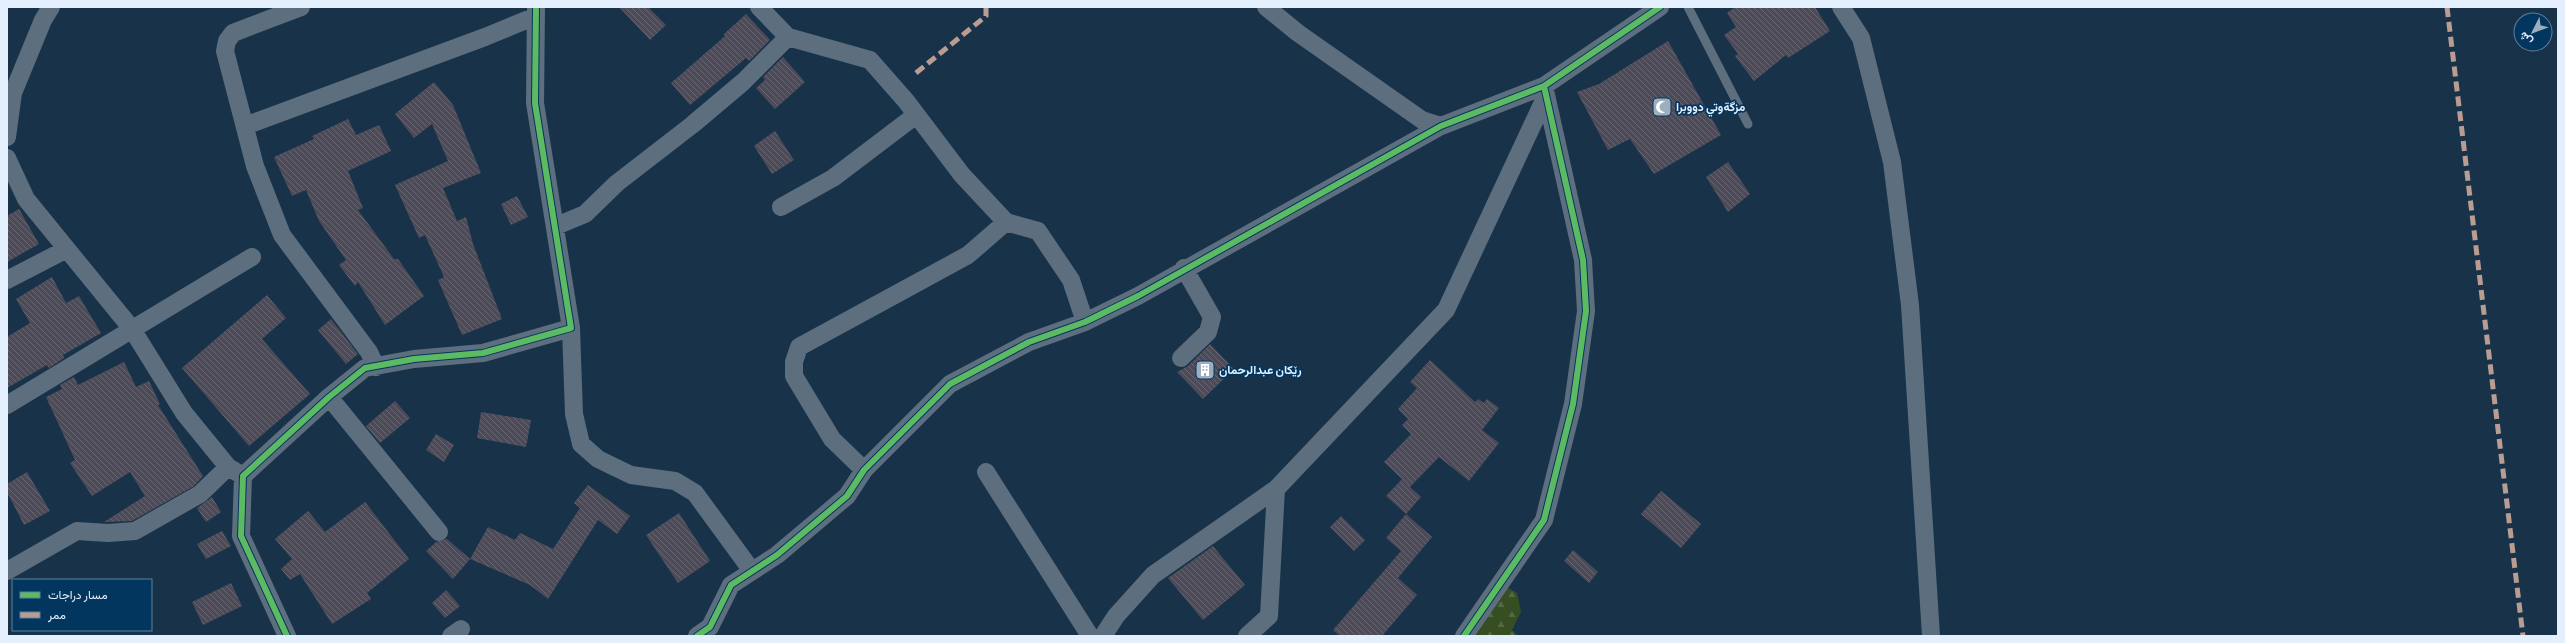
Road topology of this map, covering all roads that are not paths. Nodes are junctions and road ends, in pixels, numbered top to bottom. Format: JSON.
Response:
{"nodes":[{"id":1,"x":51,"y":7,"type":"edge"},
{"id":2,"x":301,"y":7,"type":"edge"},
{"id":3,"x":759,"y":7,"type":"edge"},
{"id":4,"x":1266,"y":7,"type":"edge"},
{"id":5,"x":1660,"y":7,"type":"edge"},
{"id":6,"x":1688,"y":7,"type":"edge"},
{"id":7,"x":1841,"y":7,"type":"edge"},
{"id":8,"x":536,"y":11,"type":"edge"},
{"id":9,"x":788,"y":37,"type":"junction"},
{"id":10,"x":1545,"y":91,"type":"junction"},
{"id":11,"x":916,"y":115,"type":"junction"},
{"id":12,"x":1748,"y":124,"type":"dead end"},
{"id":13,"x":245,"y":126,"type":"junction"},
{"id":14,"x":1441,"y":126,"type":"junction"},
{"id":15,"x":7,"y":137,"type":"edge"},
{"id":16,"x":7,"y":158,"type":"edge"},
{"id":17,"x":781,"y":207,"type":"dead end"},
{"id":18,"x":1006,"y":222,"type":"junction"},
{"id":19,"x":556,"y":226,"type":"junction"},
{"id":20,"x":66,"y":249,"type":"junction"},
{"id":21,"x":252,"y":257,"type":"dead end"},
{"id":22,"x":1184,"y":268,"type":"junction"},
{"id":23,"x":7,"y":280,"type":"edge"},
{"id":24,"x":1085,"y":322,"type":"junction"},
{"id":25,"x":572,"y":328,"type":"junction"},
{"id":26,"x":132,"y":329,"type":"junction"},
{"id":27,"x":1181,"y":358,"type":"dead end"},
{"id":28,"x":376,"y":366,"type":"junction"},
{"id":29,"x":329,"y":397,"type":"junction"},
{"id":30,"x":7,"y":405,"type":"edge"},
{"id":31,"x":864,"y":470,"type":"junction"},
{"id":32,"x":235,"y":472,"type":"junction"},
{"id":33,"x":986,"y":472,"type":"dead end"},
{"id":34,"x":1276,"y":489,"type":"junction"},
{"id":35,"x":439,"y":532,"type":"dead end"},
{"id":36,"x":7,"y":571,"type":"edge"},
{"id":37,"x":752,"y":571,"type":"junction"},
{"id":38,"x":1927,"y":634,"type":"edge"},
{"id":39,"x":287,"y":636,"type":"edge"},
{"id":40,"x":697,"y":636,"type":"edge"},
{"id":41,"x":1090,"y":636,"type":"edge"},
{"id":42,"x":1103,"y":636,"type":"edge"},
{"id":43,"x":1247,"y":636,"type":"edge"},
{"id":44,"x":1464,"y":636,"type":"edge"}],
"edges":[{"from":1,"to":15,"type":"street"},
{"from":2,"to":13,"type":"street"},
{"from":3,"to":9,"type":"street"},
{"from":4,"to":14,"type":"street"},
{"from":5,"to":10,"type":"street"},
{"from":6,"to":12,"type":"lane"},
{"from":7,"to":38,"type":"street"},
{"from":8,"to":13,"type":"street"},
{"from":8,"to":19,"type":"street"},
{"from":9,"to":11,"type":"street"},
{"from":9,"to":19,"type":"street"},
{"from":10,"to":14,"type":"street"},
{"from":10,"to":34,"type":"street"},
{"from":10,"to":44,"type":"street"},
{"from":11,"to":17,"type":"street"},
{"from":11,"to":18,"type":"street"},
{"from":13,"to":28,"type":"street"},
{"from":14,"to":22,"type":"street"},
{"from":16,"to":20,"type":"street"},
{"from":18,"to":24,"type":"street"},
{"from":18,"to":31,"type":"street"},
{"from":19,"to":25,"type":"street"},
{"from":20,"to":23,"type":"street"},
{"from":20,"to":26,"type":"street"},
{"from":21,"to":26,"type":"street"},
{"from":22,"to":24,"type":"street"},
{"from":22,"to":27,"type":"street"},
{"from":24,"to":31,"type":"street"},
{"from":25,"to":28,"type":"street"},
{"from":25,"to":37,"type":"street"},
{"from":26,"to":30,"type":"street"},
{"from":26,"to":32,"type":"street"},
{"from":28,"to":29,"type":"street"},
{"from":29,"to":32,"type":"street"},
{"from":29,"to":35,"type":"street"},
{"from":31,"to":37,"type":"street"},
{"from":32,"to":36,"type":"street"},
{"from":32,"to":39,"type":"street"},
{"from":33,"to":41,"type":"street"},
{"from":34,"to":42,"type":"street"},
{"from":34,"to":43,"type":"street"},
{"from":37,"to":40,"type":"street"}]}
